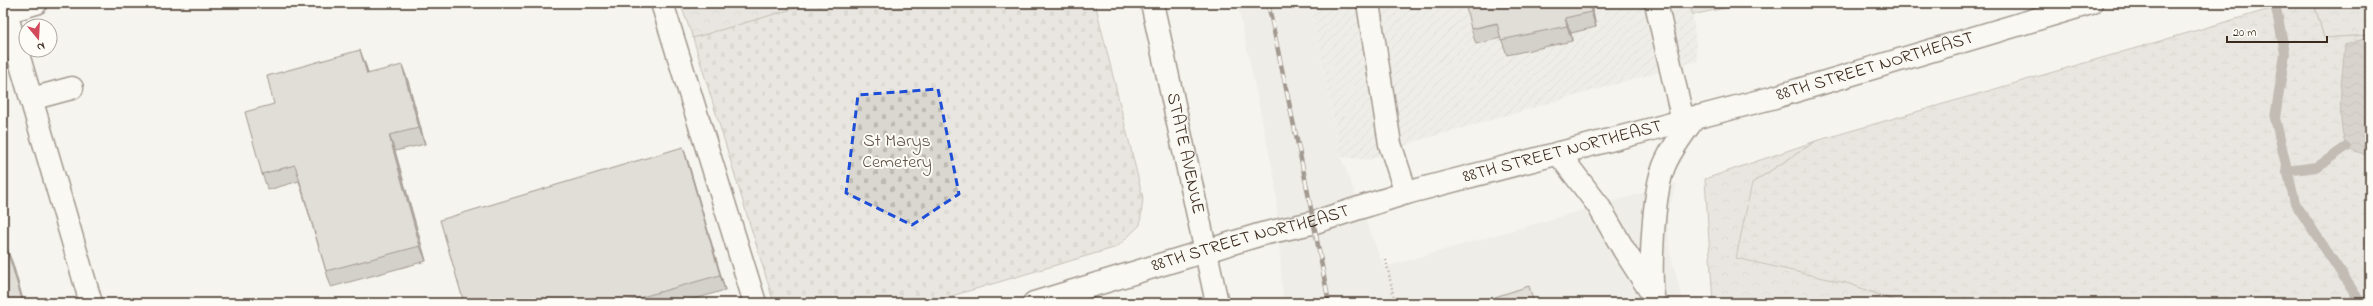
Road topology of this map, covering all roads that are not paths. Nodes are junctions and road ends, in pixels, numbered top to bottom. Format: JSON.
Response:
{"nodes":[{"id":1,"x":36,"y":3,"type":"edge"},
{"id":2,"x":662,"y":3,"type":"edge"},
{"id":3,"x":1152,"y":3,"type":"edge"},
{"id":4,"x":1368,"y":3,"type":"edge"},
{"id":5,"x":1656,"y":3,"type":"edge"},
{"id":6,"x":2091,"y":3,"type":"edge"},
{"id":7,"x":4,"y":8,"type":"edge"},
{"id":8,"x":72,"y":88,"type":"dead end"},
{"id":9,"x":31,"y":99,"type":"junction"},
{"id":10,"x":1689,"y":119,"type":"junction"},
{"id":11,"x":1558,"y":153,"type":"junction"},
{"id":12,"x":1406,"y":193,"type":"junction"},
{"id":13,"x":1206,"y":251,"type":"junction"},
{"id":14,"x":1654,"y":299,"type":"edge"},
{"id":15,"x":91,"y":303,"type":"edge"},
{"id":16,"x":755,"y":303,"type":"edge"},
{"id":17,"x":1034,"y":303,"type":"edge"},
{"id":18,"x":1217,"y":303,"type":"edge"}],
"edges":[{"from":1,"to":7,"type":"main road"},
{"from":2,"to":16,"type":"main road"},
{"from":3,"to":13,"type":"main road","name":"STATE AVENUE"},
{"from":4,"to":12,"type":"main road"},
{"from":5,"to":10,"type":"main road"},
{"from":6,"to":10,"type":"main road","name":"88TH STREET NORTHEAST"},
{"from":7,"to":9,"type":"main road"},
{"from":8,"to":9,"type":"main road"},
{"from":9,"to":15,"type":"main road"},
{"from":10,"to":11,"type":"main road","name":"88TH STREET NORTHEAST"},
{"from":10,"to":14,"type":"main road"},
{"from":11,"to":12,"type":"main road","name":"88TH STREET NORTHEAST"},
{"from":11,"to":14,"type":"main road"},
{"from":12,"to":13,"type":"main road","name":"88TH STREET NORTHEAST"},
{"from":13,"to":17,"type":"main road","name":"88TH STREET NORTHEAST"},
{"from":13,"to":18,"type":"main road","name":"STATE AVENUE"}]}
